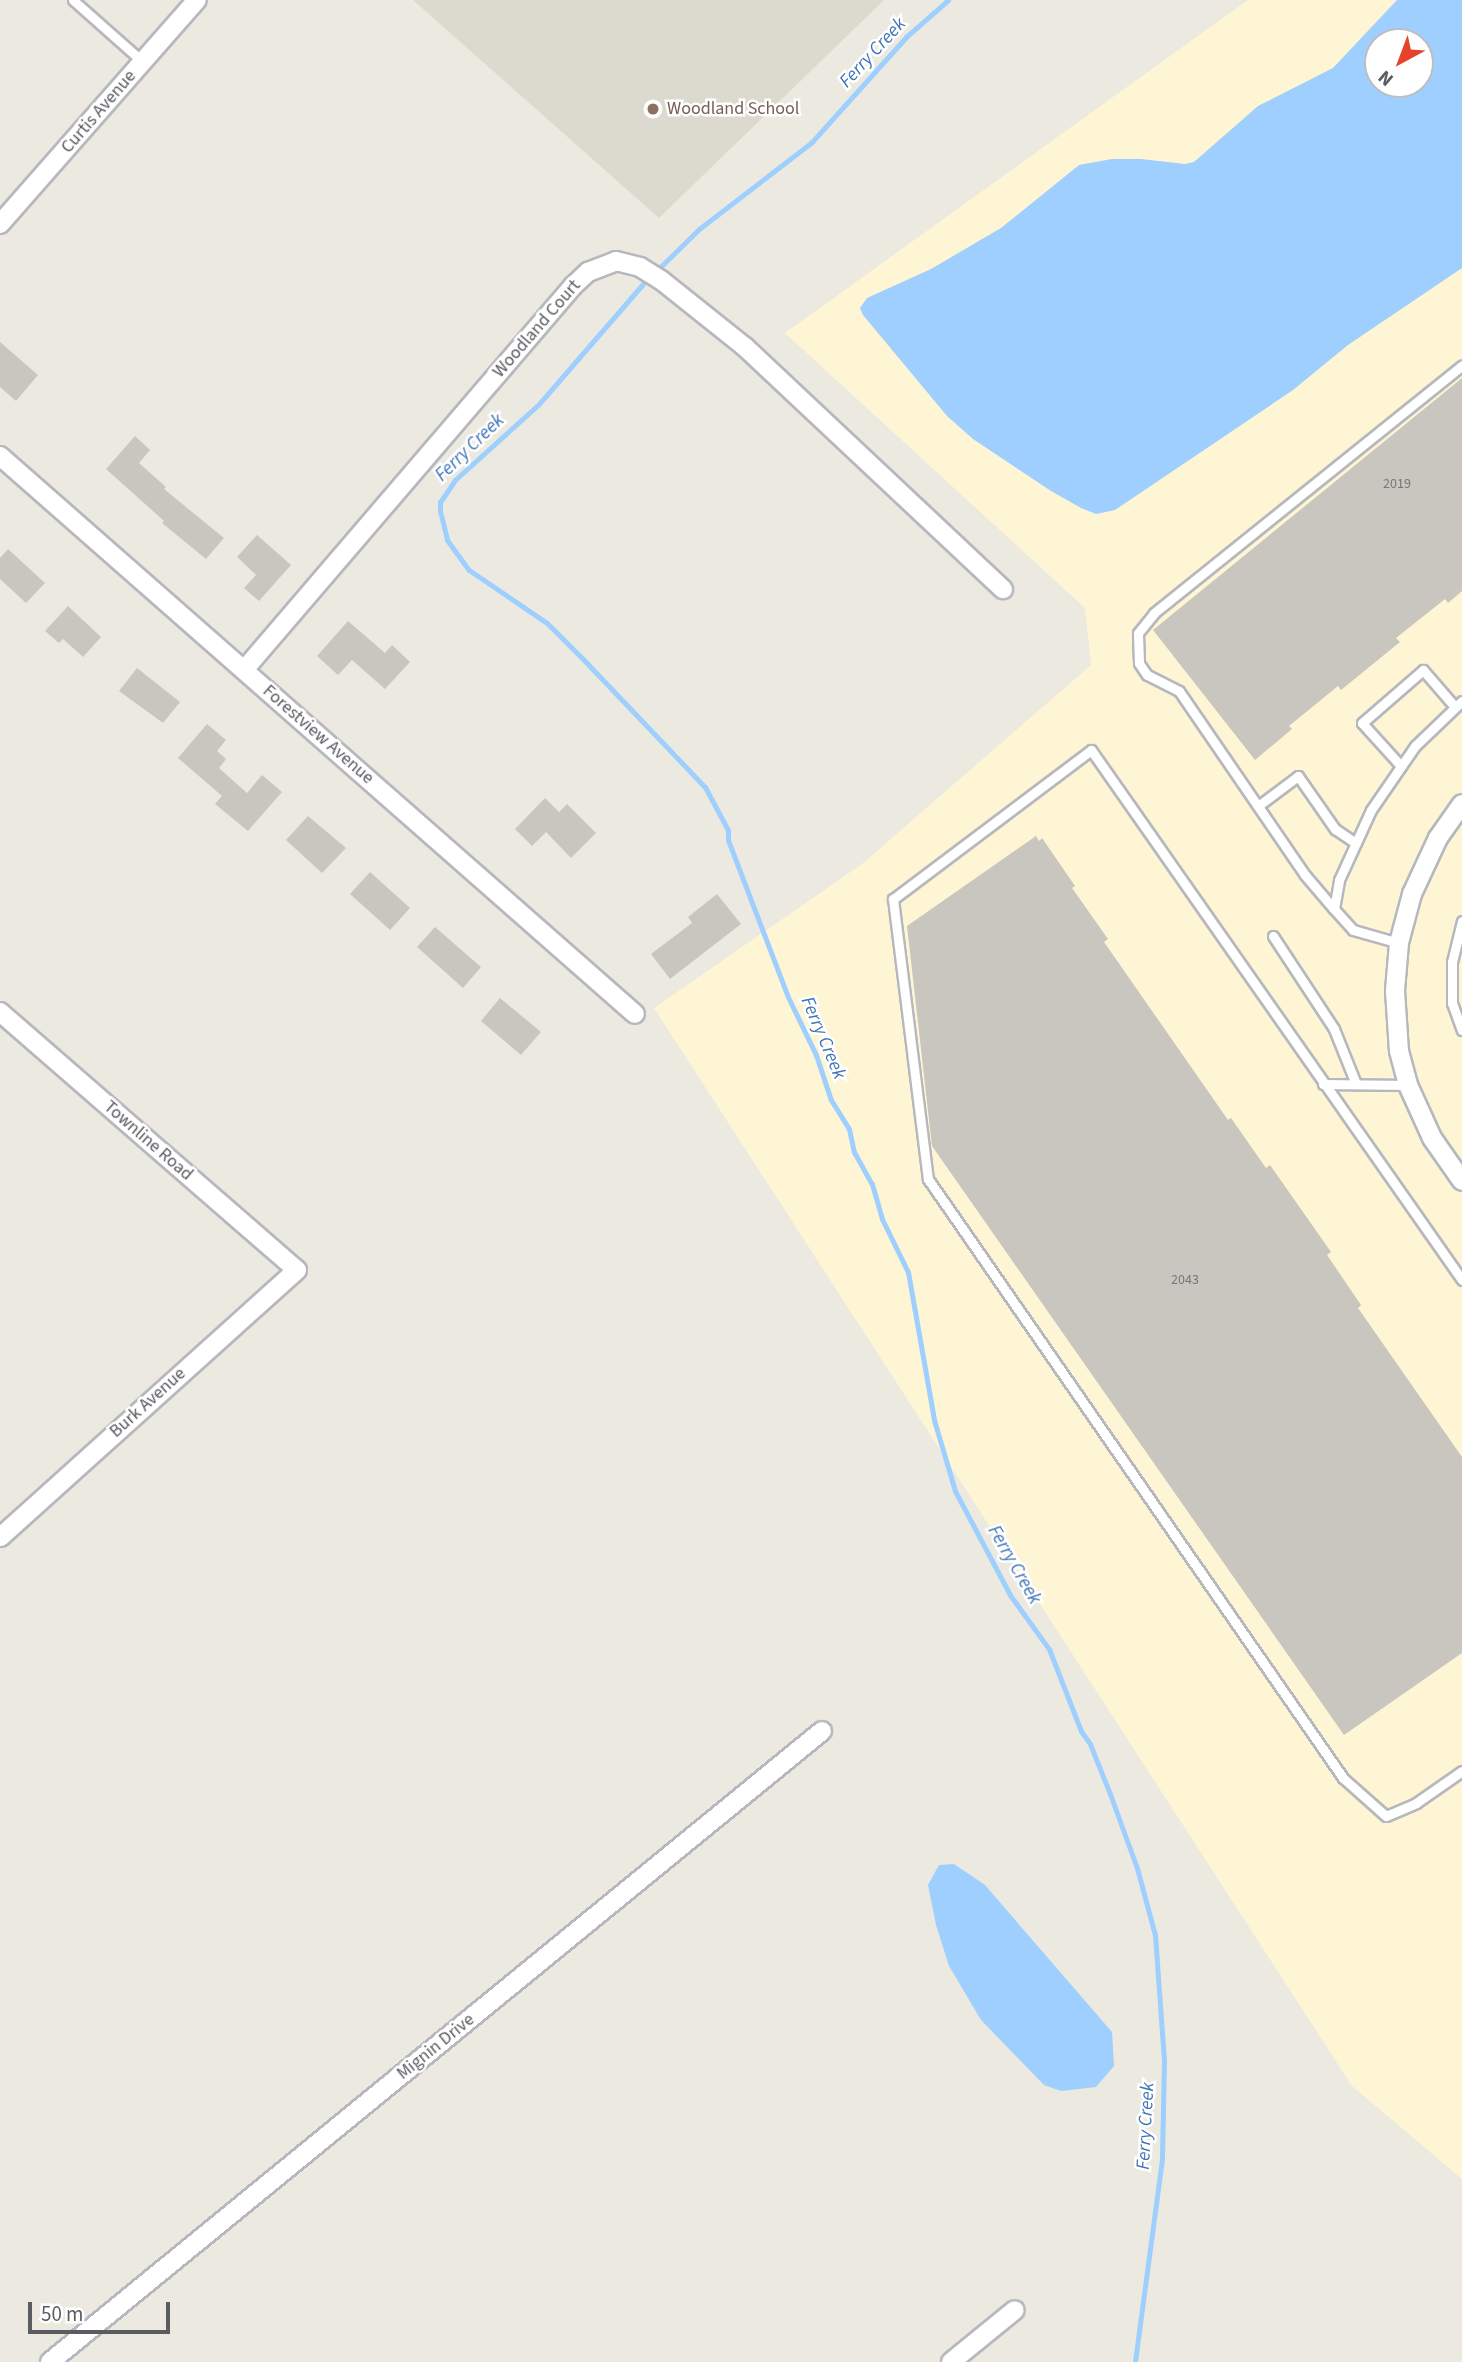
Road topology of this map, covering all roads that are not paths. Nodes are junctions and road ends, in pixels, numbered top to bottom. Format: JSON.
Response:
{"nodes":[{"id":1,"x":73,"y":0,"type":"edge"},
{"id":2,"x":197,"y":0,"type":"edge"},
{"id":3,"x":143,"y":62,"type":"junction"},
{"id":4,"x":0,"y":225,"type":"edge"},
{"id":5,"x":1462,"y":365,"type":"edge"},
{"id":6,"x":0,"y":456,"type":"edge"},
{"id":7,"x":1003,"y":589,"type":"dead end"},
{"id":8,"x":244,"y":670,"type":"junction"},
{"id":9,"x":1458,"y":704,"type":"edge"},
{"id":10,"x":1401,"y":766,"type":"junction"},
{"id":11,"x":1462,"y":804,"type":"edge"},
{"id":12,"x":1258,"y":806,"type":"junction"},
{"id":13,"x":1356,"y":843,"type":"junction"},
{"id":14,"x":1334,"y":909,"type":"junction"},
{"id":15,"x":1462,"y":921,"type":"edge"},
{"id":16,"x":1273,"y":936,"type":"dead end"},
{"id":17,"x":1399,"y":943,"type":"junction"},
{"id":18,"x":0,"y":1012,"type":"edge"},
{"id":19,"x":635,"y":1014,"type":"dead end"},
{"id":20,"x":1462,"y":1030,"type":"edge"},
{"id":21,"x":1323,"y":1084,"type":"junction"},
{"id":22,"x":1356,"y":1084,"type":"junction"},
{"id":23,"x":1408,"y":1085,"type":"junction"},
{"id":24,"x":1462,"y":1181,"type":"edge"},
{"id":25,"x":297,"y":1270,"type":"joint"},
{"id":26,"x":1462,"y":1280,"type":"edge"},
{"id":27,"x":0,"y":1537,"type":"edge"},
{"id":28,"x":821,"y":1731,"type":"dead end"},
{"id":29,"x":1462,"y":1771,"type":"edge"},
{"id":30,"x":1015,"y":2310,"type":"dead end"},
{"id":31,"x":50,"y":2362,"type":"edge"},
{"id":32,"x":951,"y":2362,"type":"edge"}],
"edges":[{"from":1,"to":3,"type":"lane"},
{"from":2,"to":3,"type":"street","name":"Curtis Avenue"},
{"from":3,"to":4,"type":"street","name":"Curtis Avenue"},
{"from":5,"to":12,"type":"lane"},
{"from":6,"to":8,"type":"street","name":"Forestview Avenue"},
{"from":7,"to":8,"type":"street","name":"Woodland Court"},
{"from":8,"to":19,"type":"street","name":"Forestview Avenue"},
{"from":9,"to":10,"type":"lane"},
{"from":9,"to":10,"type":"lane"},
{"from":10,"to":13,"type":"lane"},
{"from":11,"to":17,"type":"street"},
{"from":12,"to":13,"type":"lane"},
{"from":12,"to":14,"type":"lane"},
{"from":13,"to":14,"type":"lane"},
{"from":14,"to":17,"type":"lane"},
{"from":15,"to":20,"type":"lane"},
{"from":16,"to":22,"type":"lane"},
{"from":17,"to":23,"type":"street"},
{"from":18,"to":25,"type":"street","name":"Townline Road"},
{"from":21,"to":22,"type":"lane"},
{"from":21,"to":26,"type":"lane"},
{"from":21,"to":29,"type":"lane"},
{"from":22,"to":23,"type":"lane"},
{"from":23,"to":24,"type":"street"},
{"from":25,"to":27,"type":"street","name":"Burk Avenue"},
{"from":28,"to":31,"type":"street","name":"Mignin Drive"},
{"from":30,"to":32,"type":"street"}]}
